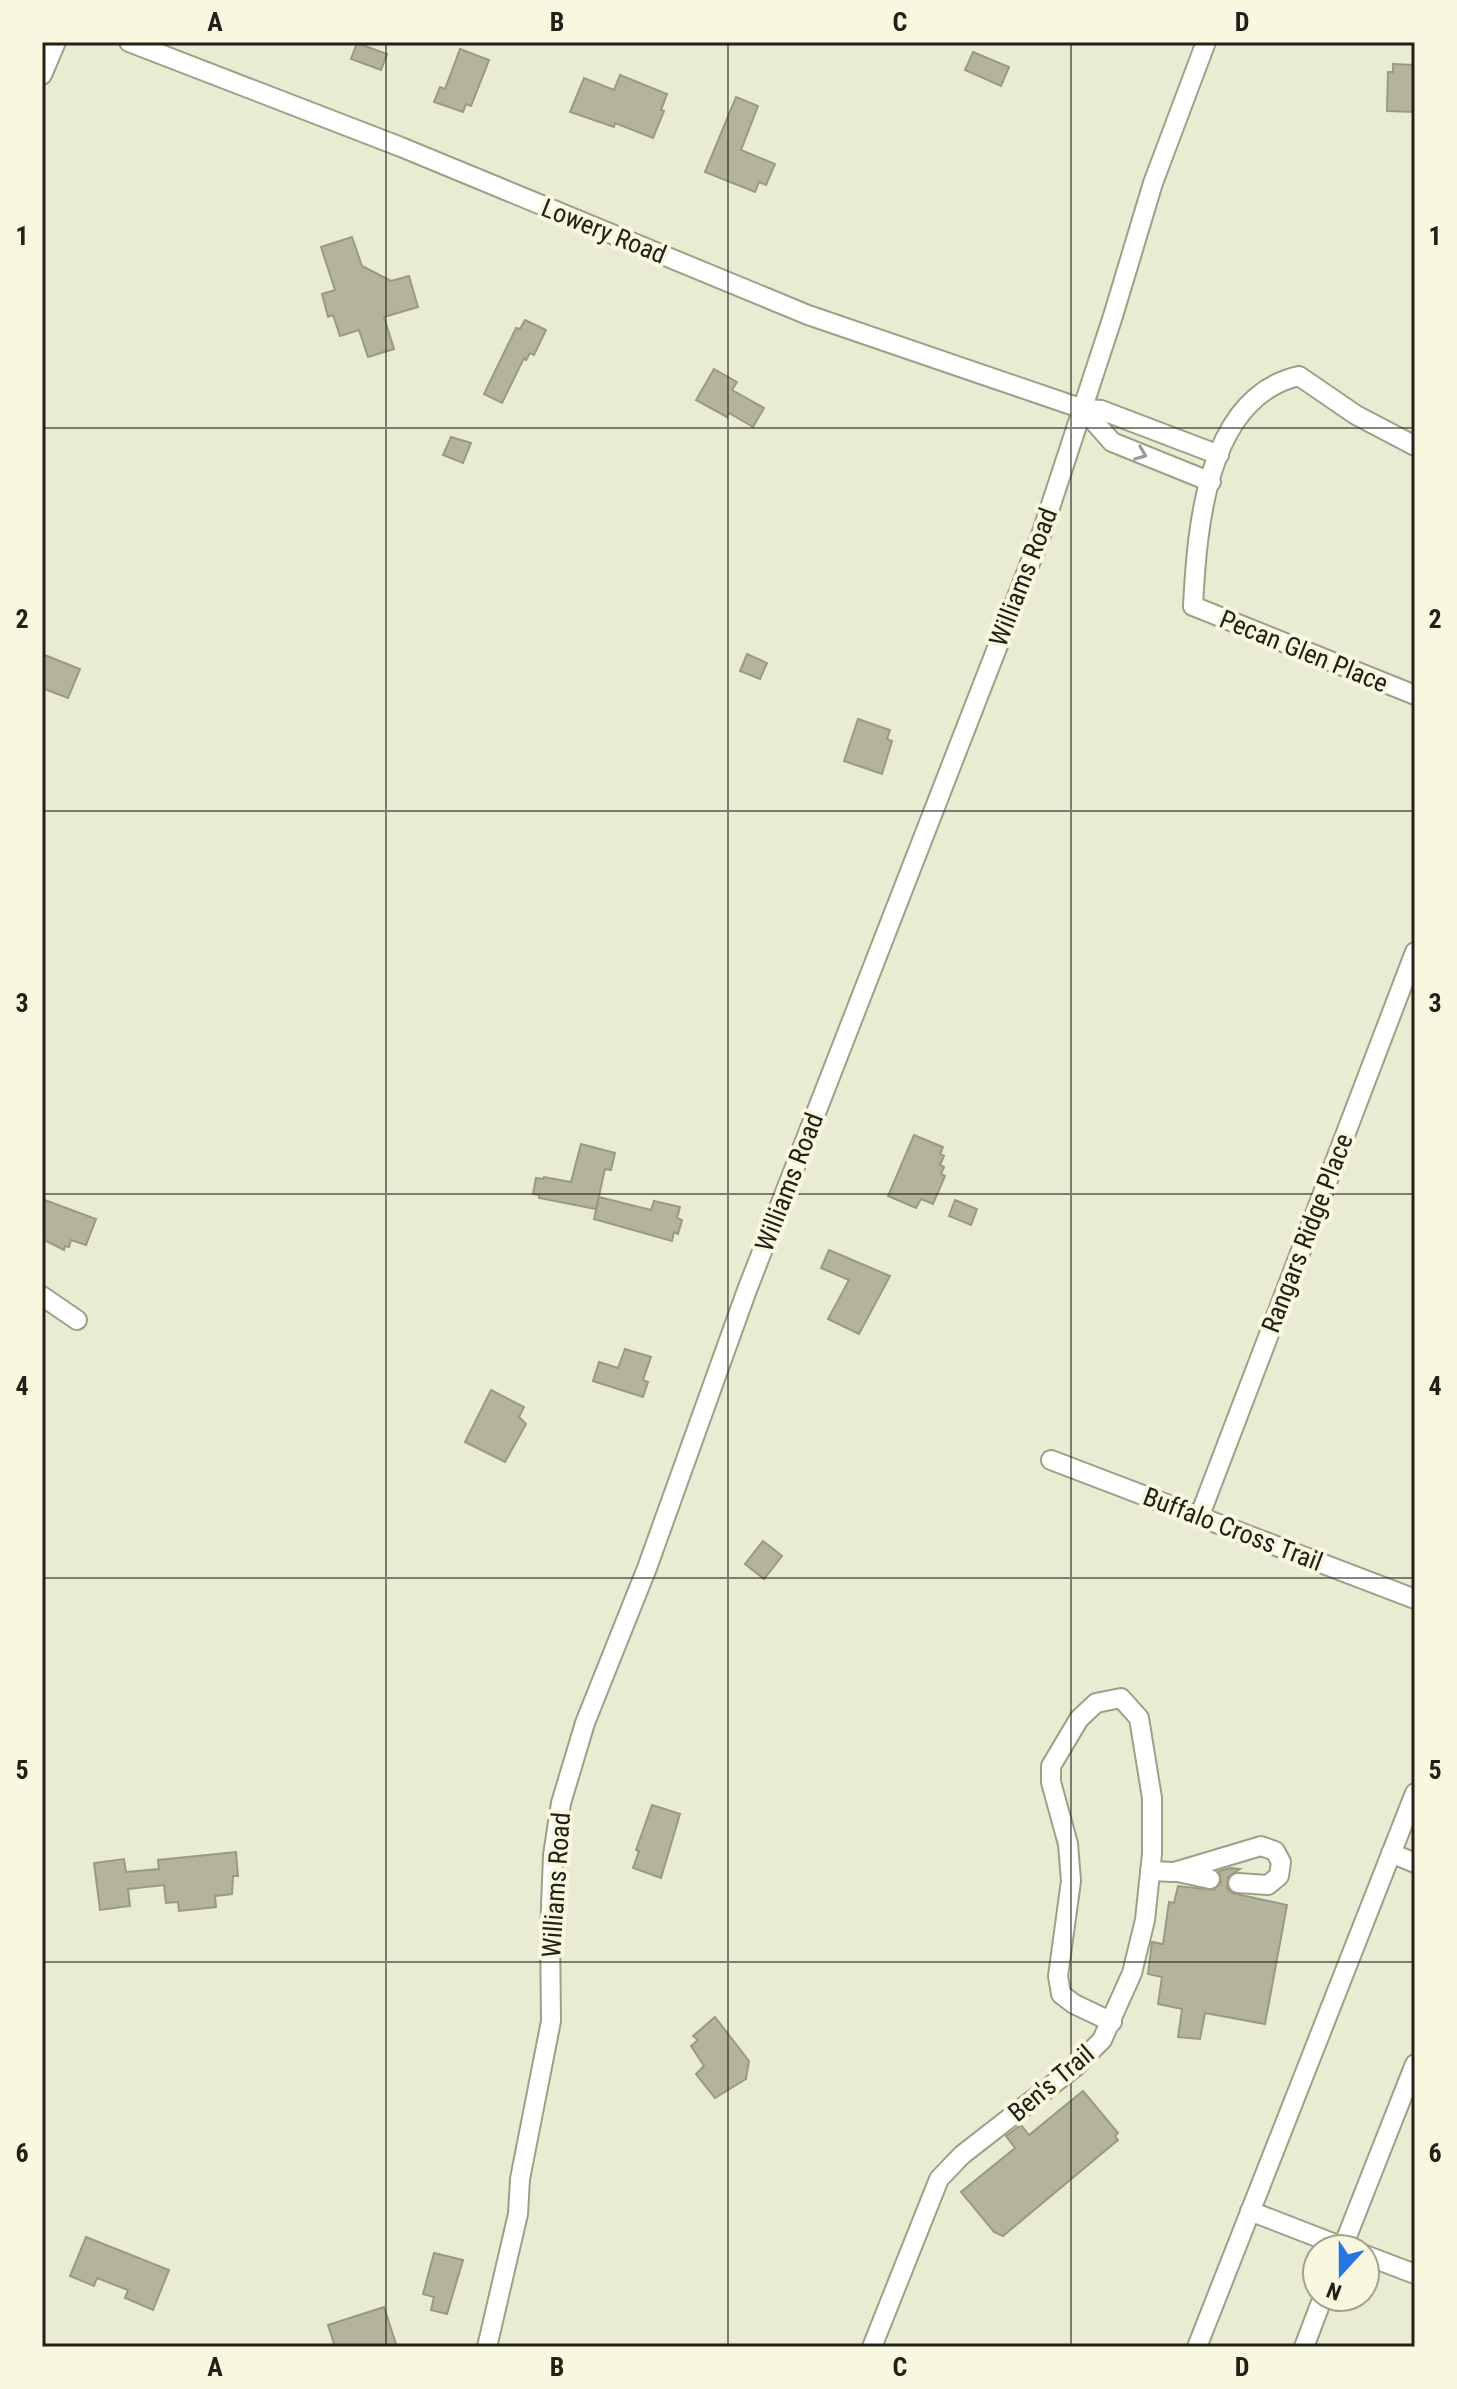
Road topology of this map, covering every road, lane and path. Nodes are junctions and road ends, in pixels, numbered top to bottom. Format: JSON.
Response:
{"nodes":[{"id":1,"x":56,"y":42,"type":"edge"},
{"id":2,"x":129,"y":42,"type":"edge"},
{"id":3,"x":1206,"y":42,"type":"edge"},
{"id":4,"x":42,"y":75,"type":"edge"},
{"id":5,"x":1083,"y":409,"type":"junction"},
{"id":6,"x":1415,"y":446,"type":"edge"},
{"id":7,"x":1219,"y":455,"type":"junction"},
{"id":8,"x":1211,"y":482,"type":"junction"},
{"id":9,"x":1415,"y":695,"type":"edge"},
{"id":10,"x":1415,"y":952,"type":"edge"},
{"id":11,"x":42,"y":1296,"type":"edge"},
{"id":12,"x":77,"y":1320,"type":"dead end"},
{"id":13,"x":1051,"y":1460,"type":"dead end"},
{"id":14,"x":1200,"y":1515,"type":"junction"},
{"id":15,"x":1415,"y":1599,"type":"edge"},
{"id":16,"x":1415,"y":1793,"type":"edge"},
{"id":17,"x":1391,"y":1853,"type":"junction"},
{"id":18,"x":1415,"y":1863,"type":"edge"},
{"id":19,"x":1150,"y":1871,"type":"junction"},
{"id":20,"x":1174,"y":1872,"type":"junction"},
{"id":21,"x":1210,"y":1879,"type":"dead end"},
{"id":22,"x":1238,"y":1883,"type":"dead end"},
{"id":23,"x":1112,"y":2022,"type":"junction"},
{"id":24,"x":1415,"y":2064,"type":"edge"},
{"id":25,"x":1250,"y":2211,"type":"junction"},
{"id":26,"x":1306,"y":2233,"type":"edge"},
{"id":27,"x":1350,"y":2233,"type":"edge"},
{"id":28,"x":1381,"y":2261,"type":"edge"},
{"id":29,"x":1415,"y":2274,"type":"edge"},
{"id":30,"x":1317,"y":2313,"type":"edge"},
{"id":31,"x":487,"y":2347,"type":"edge"},
{"id":32,"x":872,"y":2347,"type":"edge"},
{"id":33,"x":1197,"y":2347,"type":"edge"},
{"id":34,"x":1304,"y":2347,"type":"edge"}],
"edges":[{"from":1,"to":4,"type":"street"},
{"from":2,"to":5,"type":"street","name":"Lowery Road"},
{"from":3,"to":5,"type":"street","name":"Williams Road"},
{"from":5,"to":7,"type":"street","name":"Lowery Road"},
{"from":5,"to":8,"type":"street","name":"Lowery Road","one_way":true},
{"from":5,"to":31,"type":"street","name":"Williams Road"},
{"from":6,"to":7,"type":"street"},
{"from":7,"to":8,"type":"street"},
{"from":8,"to":9,"type":"street","name":"Pecan Glen Place"},
{"from":10,"to":14,"type":"street","name":"Rangars Ridge Place"},
{"from":11,"to":12,"type":"street"},
{"from":13,"to":14,"type":"street","name":"Buffalo Cross Trail"},
{"from":14,"to":15,"type":"street","name":"Buffalo Cross Trail"},
{"from":16,"to":17,"type":"street"},
{"from":17,"to":18,"type":"street"},
{"from":17,"to":25,"type":"street"},
{"from":19,"to":20,"type":"street"},
{"from":19,"to":23,"type":"street","name":"Ben's Trail"},
{"from":19,"to":23,"type":"street","name":"Ben's Trail"},
{"from":20,"to":21,"type":"street"},
{"from":20,"to":22,"type":"street"},
{"from":23,"to":32,"type":"street","name":"Ben's Trail"},
{"from":24,"to":27,"type":"street"},
{"from":25,"to":26,"type":"street"},
{"from":25,"to":33,"type":"street"},
{"from":28,"to":29,"type":"street"},
{"from":30,"to":34,"type":"street"}]}
